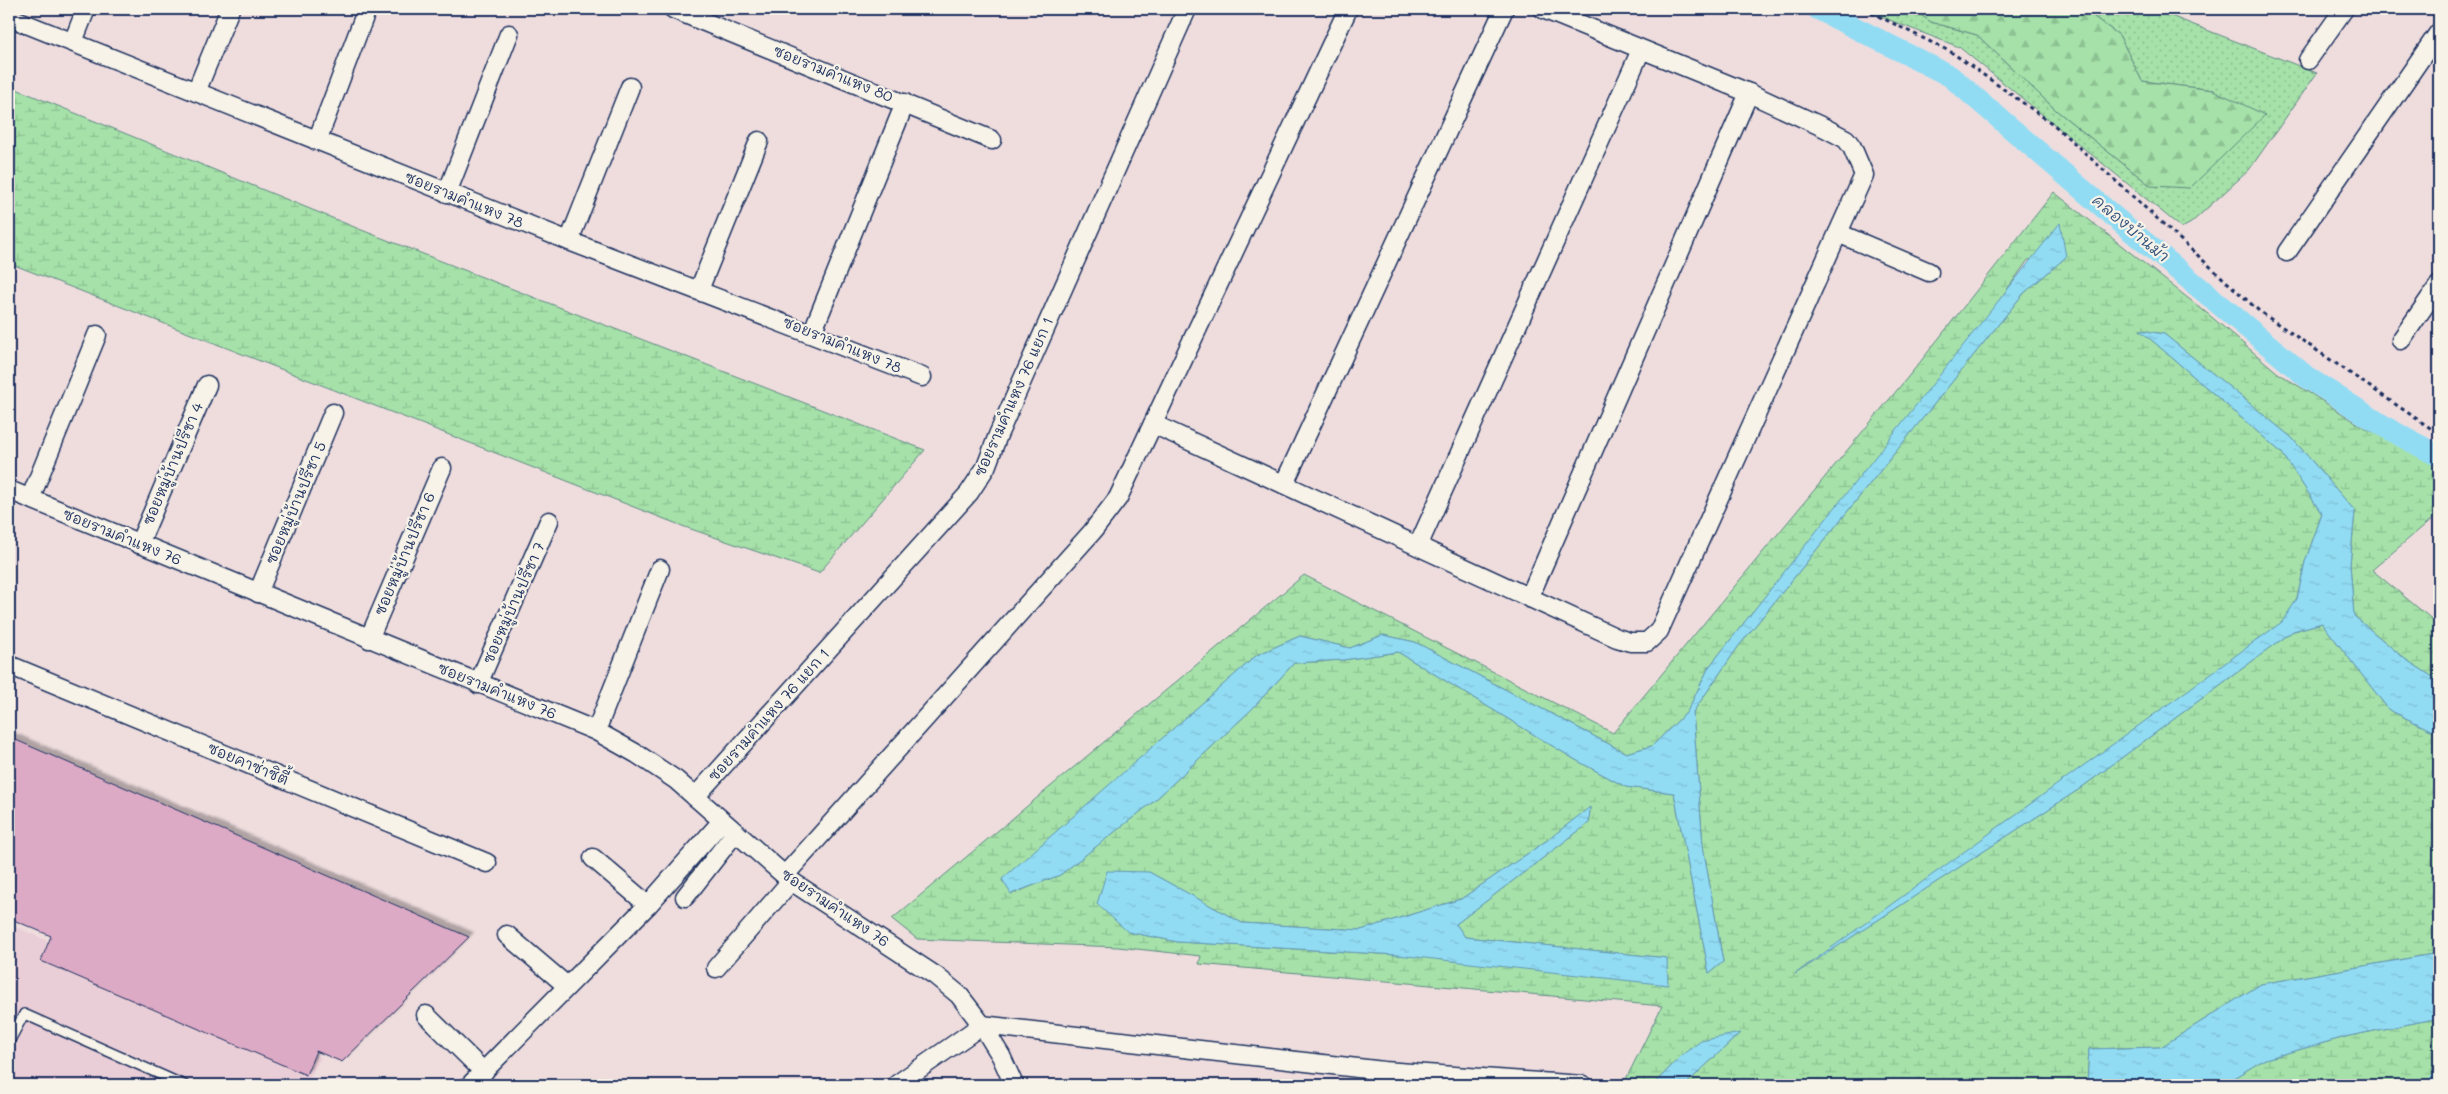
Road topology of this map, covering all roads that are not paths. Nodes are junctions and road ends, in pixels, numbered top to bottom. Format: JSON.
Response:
{"nodes":[{"id":1,"x":86,"y":9,"type":"edge"},
{"id":2,"x":230,"y":9,"type":"edge"},
{"id":3,"x":367,"y":9,"type":"edge"},
{"id":4,"x":673,"y":9,"type":"edge"},
{"id":5,"x":1187,"y":9,"type":"edge"},
{"id":6,"x":1348,"y":9,"type":"edge"},
{"id":7,"x":1504,"y":9,"type":"edge"},
{"id":8,"x":1543,"y":9,"type":"edge"},
{"id":9,"x":2344,"y":9,"type":"edge"},
{"id":10,"x":9,"y":17,"type":"edge"},
{"id":11,"x":2439,"y":32,"type":"edge"},
{"id":12,"x":509,"y":34,"type":"dead end"},
{"id":13,"x":72,"y":42,"type":"junction"},
{"id":14,"x":1641,"y":50,"type":"junction"},
{"id":15,"x":2308,"y":60,"type":"dead end"},
{"id":16,"x":630,"y":87,"type":"dead end"},
{"id":17,"x":196,"y":92,"type":"junction"},
{"id":18,"x":1749,"y":94,"type":"junction"},
{"id":19,"x":905,"y":103,"type":"junction"},
{"id":20,"x":317,"y":140,"type":"junction"},
{"id":21,"x":992,"y":140,"type":"dead end"},
{"id":22,"x":759,"y":141,"type":"dead end"},
{"id":23,"x":447,"y":193,"type":"junction"},
{"id":24,"x":1838,"y":233,"type":"junction"},
{"id":25,"x":569,"y":241,"type":"junction"},
{"id":26,"x":2287,"y":252,"type":"dead end"},
{"id":27,"x":1930,"y":272,"type":"dead end"},
{"id":28,"x":2439,"y":285,"type":"edge"},
{"id":29,"x":699,"y":290,"type":"junction"},
{"id":30,"x":812,"y":333,"type":"junction"},
{"id":31,"x":97,"y":336,"type":"dead end"},
{"id":32,"x":2401,"y":340,"type":"dead end"},
{"id":33,"x":922,"y":377,"type":"dead end"},
{"id":34,"x":207,"y":385,"type":"dead end"},
{"id":35,"x":334,"y":413,"type":"dead end"},
{"id":36,"x":1153,"y":424,"type":"junction"},
{"id":37,"x":442,"y":468,"type":"dead end"},
{"id":38,"x":1284,"y":484,"type":"junction"},
{"id":39,"x":9,"y":490,"type":"edge"},
{"id":40,"x":30,"y":499,"type":"junction"},
{"id":41,"x":549,"y":521,"type":"dead end"},
{"id":42,"x":139,"y":544,"type":"junction"},
{"id":43,"x":1418,"y":546,"type":"junction"},
{"id":44,"x":660,"y":569,"type":"dead end"},
{"id":45,"x":258,"y":593,"type":"junction"},
{"id":46,"x":1529,"y":598,"type":"junction"},
{"id":47,"x":369,"y":639,"type":"junction"},
{"id":48,"x":9,"y":665,"type":"edge"},
{"id":49,"x":478,"y":684,"type":"junction"},
{"id":50,"x":596,"y":731,"type":"junction"},
{"id":51,"x":695,"y":797,"type":"junction"},
{"id":52,"x":728,"y":827,"type":"junction"},
{"id":53,"x":593,"y":858,"type":"dead end"},
{"id":54,"x":487,"y":864,"type":"dead end"},
{"id":55,"x":788,"y":878,"type":"junction"},
{"id":56,"x":686,"y":897,"type":"dead end"},
{"id":57,"x":648,"y":904,"type":"junction"},
{"id":58,"x":507,"y":935,"type":"dead end"},
{"id":59,"x":716,"y":968,"type":"dead end"},
{"id":60,"x":567,"y":986,"type":"junction"},
{"id":61,"x":426,"y":1015,"type":"dead end"},
{"id":62,"x":982,"y":1025,"type":"junction"},
{"id":63,"x":9,"y":1042,"type":"edge"},
{"id":64,"x":484,"y":1072,"type":"junction"},
{"id":65,"x":1383,"y":1078,"type":"edge"},
{"id":66,"x":1459,"y":1081,"type":"edge"},
{"id":67,"x":184,"y":1085,"type":"edge"},
{"id":68,"x":470,"y":1085,"type":"edge"},
{"id":69,"x":896,"y":1085,"type":"edge"},
{"id":70,"x":1014,"y":1085,"type":"edge"},
{"id":71,"x":1582,"y":1085,"type":"edge"}],
"edges":[{"from":1,"to":13,"type":"street"},
{"from":2,"to":17,"type":"street"},
{"from":3,"to":20,"type":"street"},
{"from":4,"to":19,"type":"street","name":"ซอยรามคำแหง 80"},
{"from":5,"to":51,"type":"street","name":"ซอยรามคำแหง 76 แยก 1"},
{"from":6,"to":36,"type":"street"},
{"from":7,"to":38,"type":"street"},
{"from":8,"to":14,"type":"street"},
{"from":9,"to":15,"type":"street"},
{"from":10,"to":13,"type":"street","name":"ซอยรามคำแหง 78"},
{"from":11,"to":26,"type":"street"},
{"from":12,"to":23,"type":"street"},
{"from":13,"to":17,"type":"street","name":"ซอยรามคำแหง 78"},
{"from":14,"to":18,"type":"street"},
{"from":14,"to":43,"type":"street"},
{"from":16,"to":25,"type":"street"},
{"from":17,"to":20,"type":"street","name":"ซอยรามคำแหง 78"},
{"from":18,"to":24,"type":"street"},
{"from":18,"to":46,"type":"street"},
{"from":19,"to":21,"type":"street","name":"ซอยรามคำแหง 80"},
{"from":19,"to":30,"type":"street"},
{"from":20,"to":23,"type":"street","name":"ซอยรามคำแหง 78"},
{"from":22,"to":29,"type":"street"},
{"from":23,"to":25,"type":"street","name":"ซอยรามคำแหง 78"},
{"from":24,"to":27,"type":"street"},
{"from":24,"to":46,"type":"street"},
{"from":25,"to":29,"type":"street","name":"ซอยรามคำแหง 78"},
{"from":28,"to":32,"type":"street"},
{"from":29,"to":30,"type":"street","name":"ซอยรามคำแหง 78"},
{"from":30,"to":33,"type":"street","name":"ซอยรามคำแหง 78"},
{"from":31,"to":40,"type":"street"},
{"from":34,"to":42,"type":"street","name":"ซอยหมู่บ้านปรีชา 4"},
{"from":35,"to":45,"type":"street","name":"ซอยหมู่บ้านปรีชา 5"},
{"from":36,"to":38,"type":"street"},
{"from":36,"to":55,"type":"street"},
{"from":37,"to":47,"type":"street","name":"ซอยหมู่บ้านปรีชา 6"},
{"from":38,"to":43,"type":"street"},
{"from":39,"to":40,"type":"street","name":"ซอยรามคำแหง 76"},
{"from":40,"to":42,"type":"street","name":"ซอยรามคำแหง 76"},
{"from":41,"to":49,"type":"street","name":"ซอยหมู่บ้านปรีชา 7"},
{"from":42,"to":45,"type":"street","name":"ซอยรามคำแหง 76"},
{"from":43,"to":46,"type":"street"},
{"from":44,"to":50,"type":"street"},
{"from":45,"to":47,"type":"street","name":"ซอยรามคำแหง 76"},
{"from":47,"to":49,"type":"street","name":"ซอยรามคำแหง 76"},
{"from":48,"to":54,"type":"street","name":"ซอยคาซ่าซิตี้"},
{"from":49,"to":50,"type":"street","name":"ซอยรามคำแหง 76"},
{"from":50,"to":51,"type":"street","name":"ซอยรามคำแหง 76"},
{"from":51,"to":52,"type":"street","name":"ซอยรามคำแหง 76"},
{"from":52,"to":55,"type":"street","name":"ซอยรามคำแหง 76"},
{"from":52,"to":56,"type":"street"},
{"from":52,"to":57,"type":"street"},
{"from":53,"to":57,"type":"street"},
{"from":55,"to":59,"type":"street"},
{"from":55,"to":62,"type":"street","name":"ซอยรามคำแหง 76"},
{"from":57,"to":60,"type":"street"},
{"from":58,"to":60,"type":"street"},
{"from":60,"to":64,"type":"street"},
{"from":61,"to":64,"type":"street"},
{"from":62,"to":65,"type":"street"},
{"from":62,"to":69,"type":"street"},
{"from":62,"to":70,"type":"street","name":"ซอยรามคำแหง 76"},
{"from":63,"to":67,"type":"lane"},
{"from":64,"to":68,"type":"street"},
{"from":65,"to":66,"type":"street"},
{"from":66,"to":71,"type":"street"}]}
